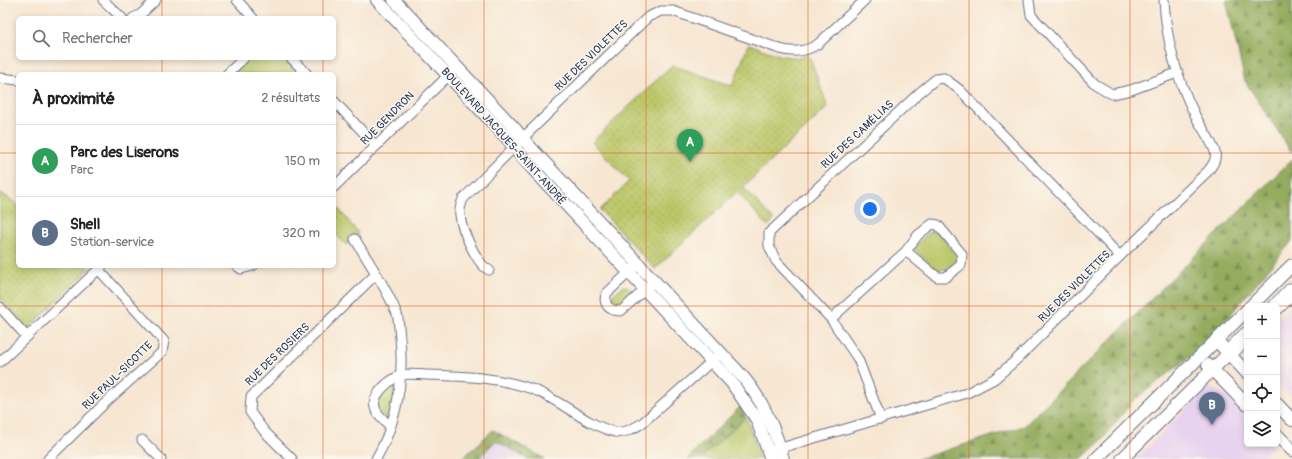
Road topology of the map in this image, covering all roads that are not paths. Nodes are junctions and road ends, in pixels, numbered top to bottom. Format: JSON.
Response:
{"nodes":[{"id":1,"x":103,"y":0,"type":"edge"},
{"id":2,"x":156,"y":0,"type":"edge"},
{"id":3,"x":237,"y":0,"type":"edge"},
{"id":4,"x":377,"y":0,"type":"edge"},
{"id":5,"x":394,"y":0,"type":"edge"},
{"id":6,"x":865,"y":0,"type":"edge"},
{"id":7,"x":1029,"y":0,"type":"edge"},
{"id":8,"x":1164,"y":0,"type":"edge"},
{"id":9,"x":120,"y":16,"type":"edge"},
{"id":10,"x":138,"y":16,"type":"edge"},
{"id":11,"x":251,"y":16,"type":"edge"},
{"id":12,"x":242,"y":60,"type":"edge"},
{"id":13,"x":293,"y":60,"type":"edge"},
{"id":14,"x":453,"y":71,"type":"junction"},
{"id":15,"x":229,"y":72,"type":"edge"},
{"id":16,"x":303,"y":72,"type":"edge"},
{"id":17,"x":1177,"y":73,"type":"junction"},
{"id":18,"x":0,"y":78,"type":"edge"},
{"id":19,"x":16,"y":80,"type":"edge"},
{"id":20,"x":336,"y":104,"type":"edge"},
{"id":21,"x":519,"y":143,"type":"junction"},
{"id":22,"x":376,"y":146,"type":"junction"},
{"id":23,"x":336,"y":185,"type":"edge"},
{"id":24,"x":355,"y":239,"type":"dead end"},
{"id":25,"x":906,"y":251,"type":"junction"},
{"id":26,"x":1120,"y":256,"type":"junction"},
{"id":27,"x":638,"y":264,"type":"junction"},
{"id":28,"x":1292,"y":266,"type":"edge"},
{"id":29,"x":100,"y":268,"type":"edge"},
{"id":30,"x":489,"y":270,"type":"dead end"},
{"id":31,"x":629,"y":273,"type":"junction"},
{"id":32,"x":376,"y":274,"type":"junction"},
{"id":33,"x":650,"y":285,"type":"junction"},
{"id":34,"x":1292,"y":291,"type":"edge"},
{"id":35,"x":1254,"y":303,"type":"edge"},
{"id":36,"x":1280,"y":303,"type":"edge"},
{"id":37,"x":0,"y":307,"type":"edge"},
{"id":38,"x":1244,"y":313,"type":"edge"},
{"id":39,"x":831,"y":319,"type":"junction"},
{"id":40,"x":27,"y":337,"type":"junction"},
{"id":41,"x":1244,"y":339,"type":"edge"},
{"id":42,"x":1216,"y":340,"type":"junction"},
{"id":43,"x":1228,"y":354,"type":"junction"},
{"id":44,"x":1200,"y":356,"type":"junction"},
{"id":45,"x":716,"y":357,"type":"junction"},
{"id":46,"x":0,"y":362,"type":"edge"},
{"id":47,"x":1213,"y":370,"type":"junction"},
{"id":48,"x":1244,"y":370,"type":"edge"},
{"id":49,"x":402,"y":375,"type":"junction"},
{"id":50,"x":1244,"y":402,"type":"edge"},
{"id":51,"x":1280,"y":407,"type":"edge"},
{"id":52,"x":881,"y":419,"type":"junction"},
{"id":53,"x":1292,"y":420,"type":"edge"},
{"id":54,"x":390,"y":426,"type":"junction"},
{"id":55,"x":1280,"y":438,"type":"edge"},
{"id":56,"x":142,"y":440,"type":"dead end"},
{"id":57,"x":1292,"y":450,"type":"edge"},
{"id":58,"x":776,"y":454,"type":"edge"},
{"id":59,"x":48,"y":459,"type":"edge"},
{"id":60,"x":161,"y":459,"type":"edge"},
{"id":61,"x":292,"y":459,"type":"edge"},
{"id":62,"x":376,"y":459,"type":"edge"},
{"id":63,"x":1096,"y":459,"type":"edge"},
{"id":64,"x":1122,"y":459,"type":"edge"}],
"edges":[{"from":1,"to":9,"type":"street"},
{"from":2,"to":10,"type":"street"},
{"from":3,"to":11,"type":"street"},
{"from":4,"to":14,"type":"street","name":"BOULEVARD JACQUES-SAINT-ANDRÉ"},
{"from":5,"to":14,"type":"street","name":"BOULEVARD JACQUES-SAINT-ANDRÉ"},
{"from":6,"to":21,"type":"street","name":"RUE DES VIOLETTES"},
{"from":7,"to":17,"type":"street"},
{"from":8,"to":17,"type":"street","name":"RUE DES VIOLETTES"},
{"from":12,"to":15,"type":"street"},
{"from":13,"to":16,"type":"street"},
{"from":14,"to":21,"type":"street","name":"BOULEVARD JACQUES-SAINT-ANDRÉ"},
{"from":14,"to":22,"type":"street","name":"RUE GENDRON"},
{"from":17,"to":26,"type":"street","name":"RUE DES VIOLETTES"},
{"from":18,"to":19,"type":"street"},
{"from":20,"to":22,"type":"street"},
{"from":21,"to":27,"type":"street","name":"BOULEVARD JACQUES-SAINT-ANDRÉ"},
{"from":21,"to":30,"type":"street","name":"RUE DES VIOLETTES"},
{"from":21,"to":31,"type":"street","name":"BOULEVARD JACQUES-SAINT-ANDRÉ"},
{"from":22,"to":23,"type":"street","name":"RUE GENDRON"},
{"from":24,"to":32,"type":"street"},
{"from":25,"to":25,"type":"street"},
{"from":25,"to":39,"type":"street"},
{"from":26,"to":39,"type":"street","name":"RUE DES CAMÉLIAS"},
{"from":26,"to":52,"type":"street","name":"RUE DES VIOLETTES"},
{"from":27,"to":31,"type":"street"},
{"from":27,"to":33,"type":"street","name":"BOULEVARD JACQUES-SAINT-ANDRÉ"},
{"from":28,"to":35,"type":"street"},
{"from":29,"to":40,"type":"street"},
{"from":29,"to":59,"type":"street","name":"RUE PAUL-SICOTTE"},
{"from":31,"to":33,"type":"street","name":"BOULEVARD JACQUES-SAINT-ANDRÉ"},
{"from":31,"to":33,"type":"street"},
{"from":32,"to":49,"type":"street"},
{"from":32,"to":61,"type":"street","name":"RUE DES ROSIERS"},
{"from":33,"to":45,"type":"street","name":"BOULEVARD JACQUES-SAINT-ANDRÉ"},
{"from":34,"to":36,"type":"highway"},
{"from":37,"to":40,"type":"street"},
{"from":38,"to":42,"type":"street"},
{"from":39,"to":52,"type":"street","name":"RUE DES CAMÉLIAS"},
{"from":40,"to":46,"type":"street"},
{"from":41,"to":43,"type":"highway"},
{"from":42,"to":43,"type":"street"},
{"from":42,"to":44,"type":"street"},
{"from":43,"to":47,"type":"street"},
{"from":43,"to":48,"type":"street"},
{"from":44,"to":47,"type":"street"},
{"from":44,"to":63,"type":"street"},
{"from":45,"to":49,"type":"street"},
{"from":45,"to":58,"type":"street","name":"BOULEVARD JACQUES-SAINT-ANDRÉ"},
{"from":47,"to":50,"type":"street"},
{"from":47,"to":64,"type":"street"},
{"from":49,"to":54,"type":"street"},
{"from":49,"to":54,"type":"street"},
{"from":51,"to":53,"type":"street"},
{"from":52,"to":58,"type":"street","name":"RUE DES VIOLETTES"},
{"from":54,"to":62,"type":"street"},
{"from":55,"to":57,"type":"street"},
{"from":56,"to":60,"type":"street"}]}
